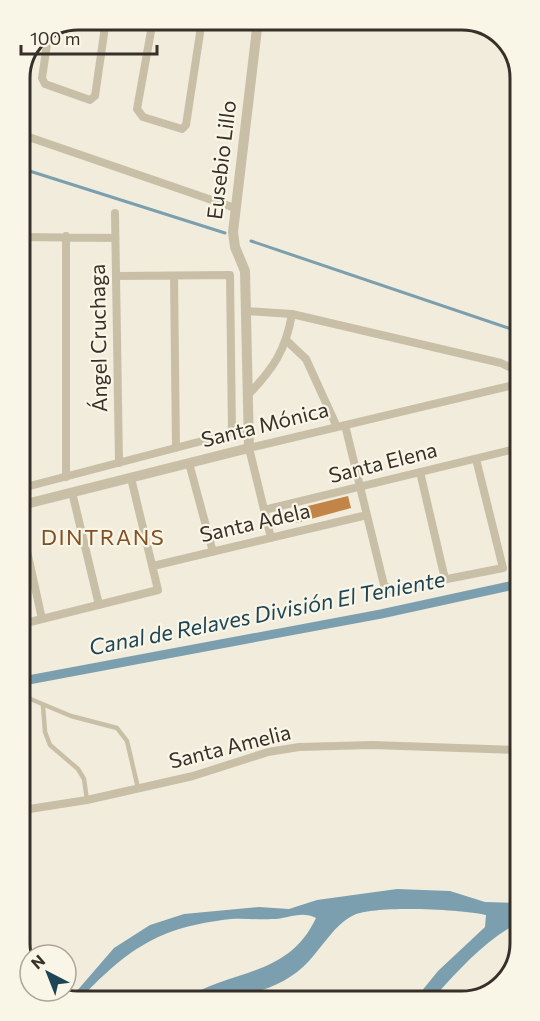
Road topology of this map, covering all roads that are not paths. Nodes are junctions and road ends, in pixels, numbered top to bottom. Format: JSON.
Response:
{"nodes":[{"id":1,"x":105,"y":30,"type":"edge"},
{"id":2,"x":151,"y":30,"type":"edge"},
{"id":3,"x":200,"y":30,"type":"edge"},
{"id":4,"x":257,"y":30,"type":"edge"},
{"id":5,"x":48,"y":41,"type":"edge"},
{"id":6,"x":30,"y":137,"type":"edge"},
{"id":7,"x":235,"y":208,"type":"junction"},
{"id":8,"x":115,"y":213,"type":"dead end"},
{"id":9,"x":66,"y":236,"type":"junction"},
{"id":10,"x":30,"y":237,"type":"edge"},
{"id":11,"x":115,"y":238,"type":"junction"},
{"id":12,"x":116,"y":276,"type":"junction"},
{"id":13,"x":174,"y":276,"type":"junction"},
{"id":14,"x":246,"y":310,"type":"junction"},
{"id":15,"x":292,"y":314,"type":"junction"},
{"id":16,"x":288,"y":341,"type":"junction"},
{"id":17,"x":510,"y":367,"type":"edge"},
{"id":18,"x":510,"y":386,"type":"edge"},
{"id":19,"x":248,"y":395,"type":"junction"},
{"id":20,"x":341,"y":426,"type":"junction"},
{"id":21,"x":248,"y":429,"type":"junction"},
{"id":22,"x":232,"y":433,"type":"junction"},
{"id":23,"x":176,"y":448,"type":"junction"},
{"id":24,"x":249,"y":448,"type":"junction"},
{"id":25,"x":510,"y":450,"type":"edge"},
{"id":26,"x":476,"y":459,"type":"junction"},
{"id":27,"x":120,"y":463,"type":"junction"},
{"id":28,"x":189,"y":463,"type":"junction"},
{"id":29,"x":420,"y":472,"type":"junction"},
{"id":30,"x":66,"y":477,"type":"junction"},
{"id":31,"x":131,"y":478,"type":"junction"},
{"id":32,"x":30,"y":486,"type":"edge"},
{"id":33,"x":360,"y":487,"type":"junction"},
{"id":34,"x":72,"y":492,"type":"junction"},
{"id":35,"x":30,"y":503,"type":"edge"},
{"id":36,"x":264,"y":510,"type":"junction"},
{"id":37,"x":367,"y":515,"type":"junction"},
{"id":38,"x":271,"y":538,"type":"junction"},
{"id":39,"x":213,"y":552,"type":"junction"},
{"id":40,"x":30,"y":564,"type":"edge"},
{"id":41,"x":153,"y":566,"type":"junction"},
{"id":42,"x":445,"y":579,"type":"junction"},
{"id":43,"x":99,"y":605,"type":"junction"},
{"id":44,"x":42,"y":619,"type":"junction"},
{"id":45,"x":30,"y":622,"type":"edge"},
{"id":46,"x":30,"y":699,"type":"edge"},
{"id":47,"x":43,"y":706,"type":"junction"},
{"id":48,"x":510,"y":750,"type":"edge"},
{"id":49,"x":138,"y":788,"type":"junction"},
{"id":50,"x":87,"y":800,"type":"junction"},
{"id":51,"x":30,"y":809,"type":"edge"}],
"edges":[{"from":1,"to":5,"type":"street"},
{"from":2,"to":3,"type":"street"},
{"from":4,"to":7,"type":"street","name":"Eusebio Lillo"},
{"from":6,"to":7,"type":"street"},
{"from":7,"to":14,"type":"street","name":"Eusebio Lillo"},
{"from":8,"to":11,"type":"street","name":"Ángel Cruchaga"},
{"from":9,"to":10,"type":"street"},
{"from":9,"to":11,"type":"street"},
{"from":9,"to":30,"type":"street"},
{"from":11,"to":12,"type":"street","name":"Ángel Cruchaga"},
{"from":12,"to":13,"type":"street"},
{"from":12,"to":27,"type":"street","name":"Ángel Cruchaga"},
{"from":13,"to":22,"type":"street"},
{"from":13,"to":23,"type":"street"},
{"from":14,"to":15,"type":"street"},
{"from":14,"to":19,"type":"street","name":"Eusebio Lillo"},
{"from":15,"to":16,"type":"street"},
{"from":15,"to":17,"type":"street"},
{"from":16,"to":19,"type":"street"},
{"from":16,"to":20,"type":"street"},
{"from":18,"to":20,"type":"street","name":"Santa Mónica"},
{"from":19,"to":21,"type":"street","name":"Eusebio Lillo"},
{"from":20,"to":24,"type":"street","name":"Santa Mónica"},
{"from":20,"to":33,"type":"street"},
{"from":21,"to":22,"type":"street","name":"Santa Mónica"},
{"from":21,"to":24,"type":"street","name":"Eusebio Lillo"},
{"from":22,"to":23,"type":"street","name":"Santa Mónica"},
{"from":23,"to":27,"type":"street","name":"Santa Mónica"},
{"from":24,"to":28,"type":"street","name":"Santa Mónica"},
{"from":24,"to":36,"type":"street"},
{"from":25,"to":26,"type":"street","name":"Santa Elena"},
{"from":26,"to":29,"type":"street","name":"Santa Elena"},
{"from":26,"to":42,"type":"street"},
{"from":27,"to":30,"type":"street","name":"Santa Mónica"},
{"from":28,"to":31,"type":"street","name":"Santa Mónica"},
{"from":28,"to":39,"type":"street"},
{"from":29,"to":33,"type":"street","name":"Santa Elena"},
{"from":29,"to":42,"type":"street"},
{"from":30,"to":32,"type":"street","name":"Santa Mónica"},
{"from":31,"to":34,"type":"street","name":"Santa Mónica"},
{"from":31,"to":41,"type":"street"},
{"from":33,"to":36,"type":"street","name":"Santa Elena"},
{"from":33,"to":37,"type":"street"},
{"from":34,"to":35,"type":"street","name":"Santa Mónica"},
{"from":34,"to":43,"type":"street"},
{"from":36,"to":38,"type":"street"},
{"from":37,"to":38,"type":"street","name":"Santa Adela"},
{"from":37,"to":42,"type":"street"},
{"from":38,"to":39,"type":"street","name":"Santa Adela"},
{"from":39,"to":41,"type":"street","name":"Santa Adela"},
{"from":40,"to":44,"type":"street"},
{"from":41,"to":43,"type":"street"},
{"from":43,"to":44,"type":"street"},
{"from":44,"to":45,"type":"street"},
{"from":46,"to":47,"type":"lane"},
{"from":47,"to":49,"type":"lane"},
{"from":47,"to":50,"type":"lane"},
{"from":48,"to":49,"type":"street","name":"Santa Amelia"},
{"from":49,"to":50,"type":"street","name":"Santa Amelia"},
{"from":50,"to":51,"type":"street","name":"Santa Amelia"}]}
